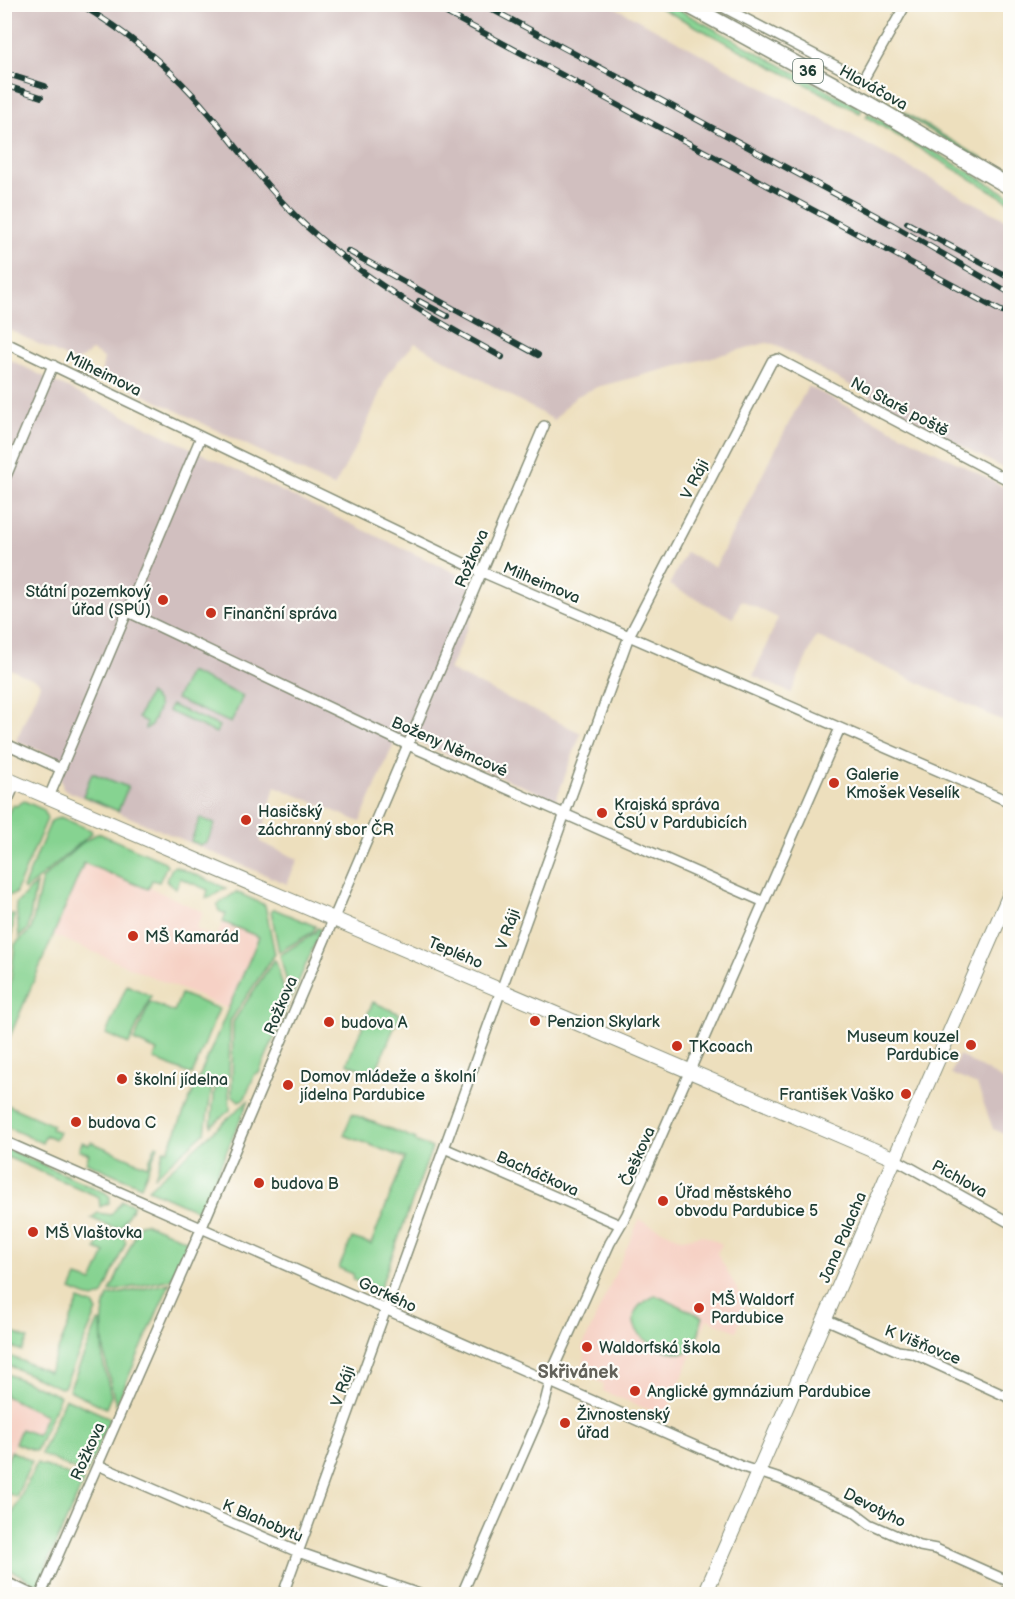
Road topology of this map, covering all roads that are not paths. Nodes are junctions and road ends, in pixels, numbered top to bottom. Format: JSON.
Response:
{"nodes":[{"id":1,"x":686,"y":4,"type":"edge"},
{"id":2,"x":717,"y":4,"type":"edge"},
{"id":3,"x":906,"y":4,"type":"edge"},
{"id":4,"x":1011,"y":187,"type":"edge"},
{"id":5,"x":4,"y":342,"type":"edge"},
{"id":6,"x":775,"y":358,"type":"joint"},
{"id":7,"x":53,"y":365,"type":"junction"},
{"id":8,"x":544,"y":426,"type":"dead end"},
{"id":9,"x":201,"y":436,"type":"junction"},
{"id":10,"x":4,"y":481,"type":"edge"},
{"id":11,"x":1011,"y":481,"type":"edge"},
{"id":12,"x":482,"y":572,"type":"junction"},
{"id":13,"x":126,"y":612,"type":"junction"},
{"id":14,"x":629,"y":636,"type":"junction"},
{"id":15,"x":840,"y":728,"type":"junction"},
{"id":16,"x":4,"y":743,"type":"edge"},
{"id":17,"x":408,"y":745,"type":"junction"},
{"id":18,"x":61,"y":769,"type":"junction"},
{"id":19,"x":10,"y":780,"type":"edge"},
{"id":20,"x":49,"y":797,"type":"junction"},
{"id":21,"x":1011,"y":802,"type":"edge"},
{"id":22,"x":4,"y":809,"type":"edge"},
{"id":23,"x":565,"y":814,"type":"junction"},
{"id":24,"x":1011,"y":894,"type":"edge"},
{"id":25,"x":764,"y":902,"type":"junction"},
{"id":26,"x":333,"y":919,"type":"junction"},
{"id":27,"x":501,"y":989,"type":"junction"},
{"id":28,"x":691,"y":1070,"type":"junction"},
{"id":29,"x":4,"y":1141,"type":"edge"},
{"id":30,"x":444,"y":1148,"type":"junction"},
{"id":31,"x":895,"y":1159,"type":"junction"},
{"id":32,"x":1011,"y":1222,"type":"edge"},
{"id":33,"x":620,"y":1225,"type":"junction"},
{"id":34,"x":202,"y":1227,"type":"junction"},
{"id":35,"x":386,"y":1309,"type":"junction"},
{"id":36,"x":825,"y":1319,"type":"junction"},
{"id":37,"x":551,"y":1383,"type":"junction"},
{"id":38,"x":1011,"y":1398,"type":"edge"},
{"id":39,"x":98,"y":1465,"type":"junction"},
{"id":40,"x":758,"y":1472,"type":"junction"},
{"id":41,"x":298,"y":1552,"type":"junction"},
{"id":42,"x":4,"y":1581,"type":"edge"},
{"id":43,"x":1011,"y":1583,"type":"edge"},
{"id":44,"x":31,"y":1594,"type":"edge"},
{"id":45,"x":40,"y":1594,"type":"edge"},
{"id":46,"x":283,"y":1594,"type":"edge"},
{"id":47,"x":418,"y":1594,"type":"edge"},
{"id":48,"x":462,"y":1594,"type":"edge"},
{"id":49,"x":705,"y":1594,"type":"edge"},
{"id":50,"x":1006,"y":1594,"type":"edge"}],
"edges":[{"from":1,"to":4,"type":"main road","name":"Hlaváčova","number":"36"},
{"from":2,"to":3,"type":"street","name":"Hlaváčova"},
{"from":5,"to":7,"type":"street","name":"Milheimova"},
{"from":6,"to":11,"type":"street","name":"Na Staré poště"},
{"from":6,"to":14,"type":"street","name":"V Ráji"},
{"from":7,"to":9,"type":"street","name":"Milheimova"},
{"from":7,"to":10,"type":"street"},
{"from":8,"to":12,"type":"street","name":"Rožkova"},
{"from":9,"to":12,"type":"street","name":"Milheimova"},
{"from":9,"to":13,"type":"street"},
{"from":12,"to":14,"type":"street","name":"Milheimova"},
{"from":12,"to":17,"type":"street","name":"Rožkova"},
{"from":13,"to":17,"type":"street","name":"Boženy Němcové"},
{"from":13,"to":18,"type":"street"},
{"from":14,"to":15,"type":"street","name":"Milheimova"},
{"from":14,"to":23,"type":"street","name":"V Ráji"},
{"from":15,"to":21,"type":"street","name":"Milheimova"},
{"from":15,"to":25,"type":"street","name":"Češkova"},
{"from":16,"to":18,"type":"street"},
{"from":17,"to":23,"type":"street","name":"Boženy Němcové"},
{"from":17,"to":26,"type":"street","name":"Rožkova"},
{"from":18,"to":20,"type":"street"},
{"from":19,"to":20,"type":"main road","name":"Teplého"},
{"from":19,"to":22,"type":"street"},
{"from":20,"to":26,"type":"main road","name":"Teplého"},
{"from":23,"to":25,"type":"street","name":"Boženy Němcové"},
{"from":23,"to":27,"type":"street","name":"V Ráji"},
{"from":24,"to":31,"type":"main road","name":"Jana Palacha"},
{"from":25,"to":28,"type":"street","name":"Češkova"},
{"from":26,"to":27,"type":"main road","name":"Teplého"},
{"from":26,"to":34,"type":"street","name":"Rožkova"},
{"from":27,"to":28,"type":"main road","name":"Teplého"},
{"from":27,"to":30,"type":"street","name":"V Ráji"},
{"from":28,"to":31,"type":"main road","name":"Teplého"},
{"from":28,"to":33,"type":"street","name":"Češkova"},
{"from":29,"to":34,"type":"street","name":"Gorkého"},
{"from":30,"to":33,"type":"street","name":"Bacháčkova"},
{"from":30,"to":35,"type":"street","name":"V Ráji"},
{"from":31,"to":32,"type":"street","name":"Pichlova"},
{"from":31,"to":36,"type":"main road","name":"Jana Palacha"},
{"from":33,"to":37,"type":"street","name":"Češkova"},
{"from":34,"to":35,"type":"street","name":"Gorkého"},
{"from":34,"to":39,"type":"street","name":"Rožkova"},
{"from":35,"to":37,"type":"street","name":"Gorkého"},
{"from":35,"to":41,"type":"street","name":"V Ráji"},
{"from":36,"to":38,"type":"street","name":"K Višňovce"},
{"from":36,"to":40,"type":"main road","name":"Jana Palacha"},
{"from":37,"to":40,"type":"street","name":"Gorkého"},
{"from":37,"to":48,"type":"street","name":"Češkova"},
{"from":39,"to":41,"type":"street","name":"K Blahobytu"},
{"from":39,"to":45,"type":"street","name":"Rožkova"},
{"from":40,"to":43,"type":"street","name":"Devotyho"},
{"from":40,"to":49,"type":"main road","name":"Jana Palacha"},
{"from":41,"to":46,"type":"street","name":"V Ráji"},
{"from":41,"to":47,"type":"street","name":"K Blahobytu"},
{"from":42,"to":44,"type":"street"},
{"from":43,"to":50,"type":"street"}]}
